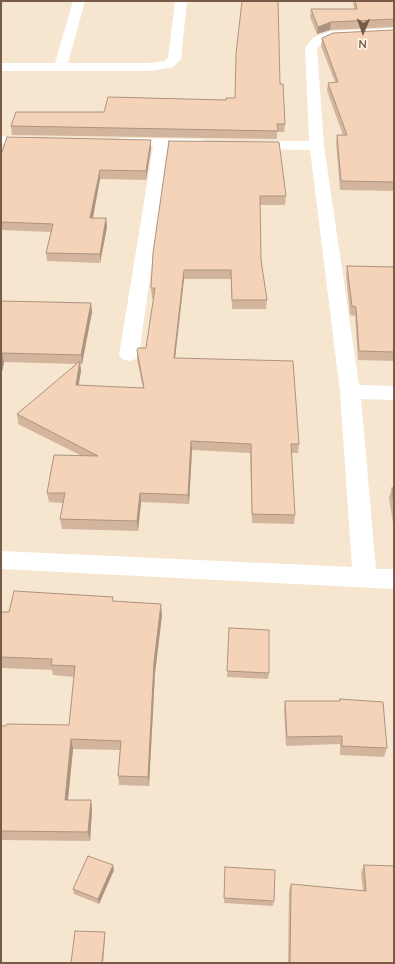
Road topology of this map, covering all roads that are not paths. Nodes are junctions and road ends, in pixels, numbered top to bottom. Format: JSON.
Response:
{"nodes":[{"id":1,"x":79,"y":1,"type":"edge"},
{"id":2,"x":181,"y":1,"type":"edge"},
{"id":3,"x":394,"y":32,"type":"edge"},
{"id":4,"x":1,"y":67,"type":"edge"},
{"id":5,"x":60,"y":67,"type":"junction"},
{"id":6,"x":1,"y":140,"type":"edge"},
{"id":7,"x":49,"y":141,"type":"edge"},
{"id":8,"x":105,"y":142,"type":"edge"},
{"id":9,"x":161,"y":143,"type":"junction"},
{"id":10,"x":318,"y":146,"type":"junction"},
{"id":11,"x":129,"y":355,"type":"dead end"},
{"id":12,"x":350,"y":392,"type":"junction"},
{"id":13,"x":394,"y":393,"type":"edge"},
{"id":14,"x":1,"y":560,"type":"edge"},
{"id":15,"x":365,"y":578,"type":"junction"},
{"id":16,"x":394,"y":579,"type":"edge"}],
"edges":[{"from":1,"to":5,"type":"street"},
{"from":2,"to":5,"type":"street"},
{"from":3,"to":10,"type":"street"},
{"from":4,"to":5,"type":"street"},
{"from":6,"to":7,"type":"street"},
{"from":8,"to":9,"type":"street"},
{"from":9,"to":10,"type":"street"},
{"from":9,"to":11,"type":"street"},
{"from":10,"to":12,"type":"street"},
{"from":12,"to":13,"type":"street"},
{"from":12,"to":15,"type":"street"},
{"from":14,"to":15,"type":"street"},
{"from":15,"to":16,"type":"street"}]}
